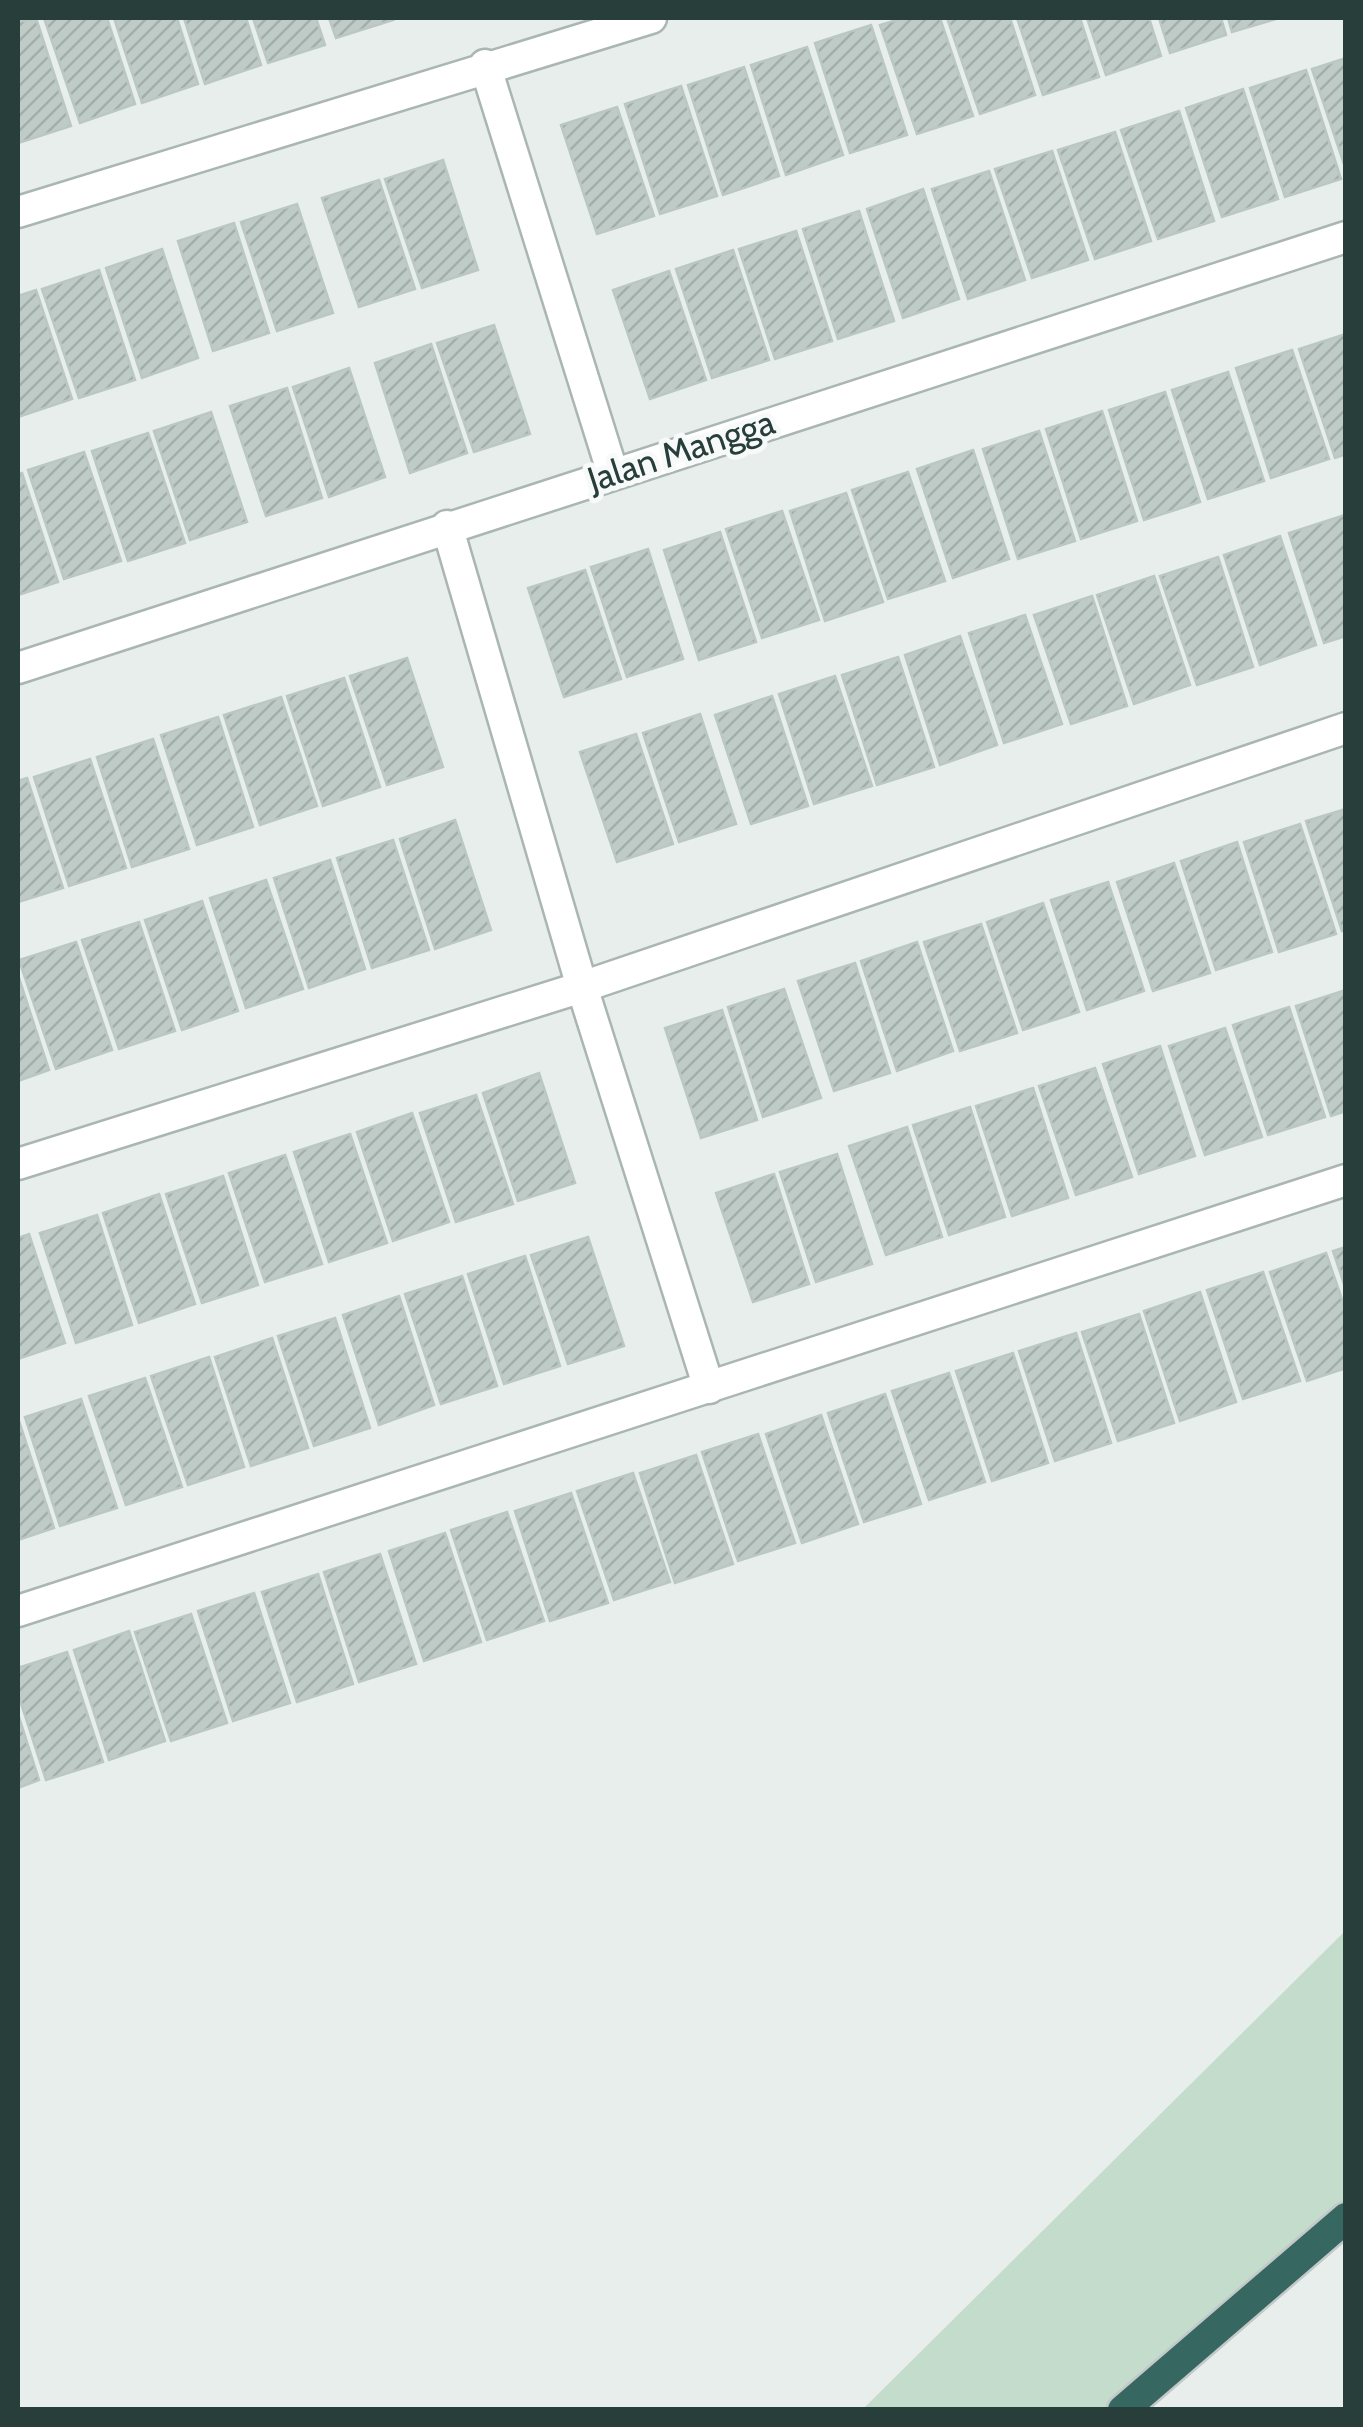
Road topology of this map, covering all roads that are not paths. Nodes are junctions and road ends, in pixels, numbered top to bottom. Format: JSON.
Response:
{"nodes":[{"id":1,"x":651,"y":18,"type":"edge"},
{"id":2,"x":486,"y":66,"type":"junction"},
{"id":3,"x":18,"y":212,"type":"edge"},
{"id":4,"x":1346,"y":238,"type":"edge"},
{"id":5,"x":613,"y":474,"type":"junction"},
{"id":6,"x":447,"y":526,"type":"junction"},
{"id":7,"x":18,"y":668,"type":"edge"},
{"id":8,"x":1346,"y":728,"type":"edge"},
{"id":9,"x":582,"y":987,"type":"junction"},
{"id":10,"x":18,"y":1164,"type":"edge"},
{"id":11,"x":1346,"y":1180,"type":"edge"},
{"id":12,"x":709,"y":1388,"type":"junction"},
{"id":13,"x":18,"y":1611,"type":"edge"},
{"id":14,"x":1346,"y":2218,"type":"edge"},
{"id":15,"x":1123,"y":2410,"type":"edge"}],
"edges":[{"from":1,"to":2,"type":"street"},
{"from":2,"to":3,"type":"street"},
{"from":2,"to":5,"type":"street"},
{"from":4,"to":5,"type":"street","name":"Jalan Mangga"},
{"from":5,"to":6,"type":"street","name":"Jalan Mangga"},
{"from":6,"to":7,"type":"street","name":"Jalan Mangga"},
{"from":6,"to":9,"type":"street"},
{"from":8,"to":9,"type":"street"},
{"from":9,"to":10,"type":"street"},
{"from":9,"to":12,"type":"street"},
{"from":11,"to":12,"type":"street"},
{"from":12,"to":13,"type":"street"},
{"from":14,"to":15,"type":"highway"}]}
